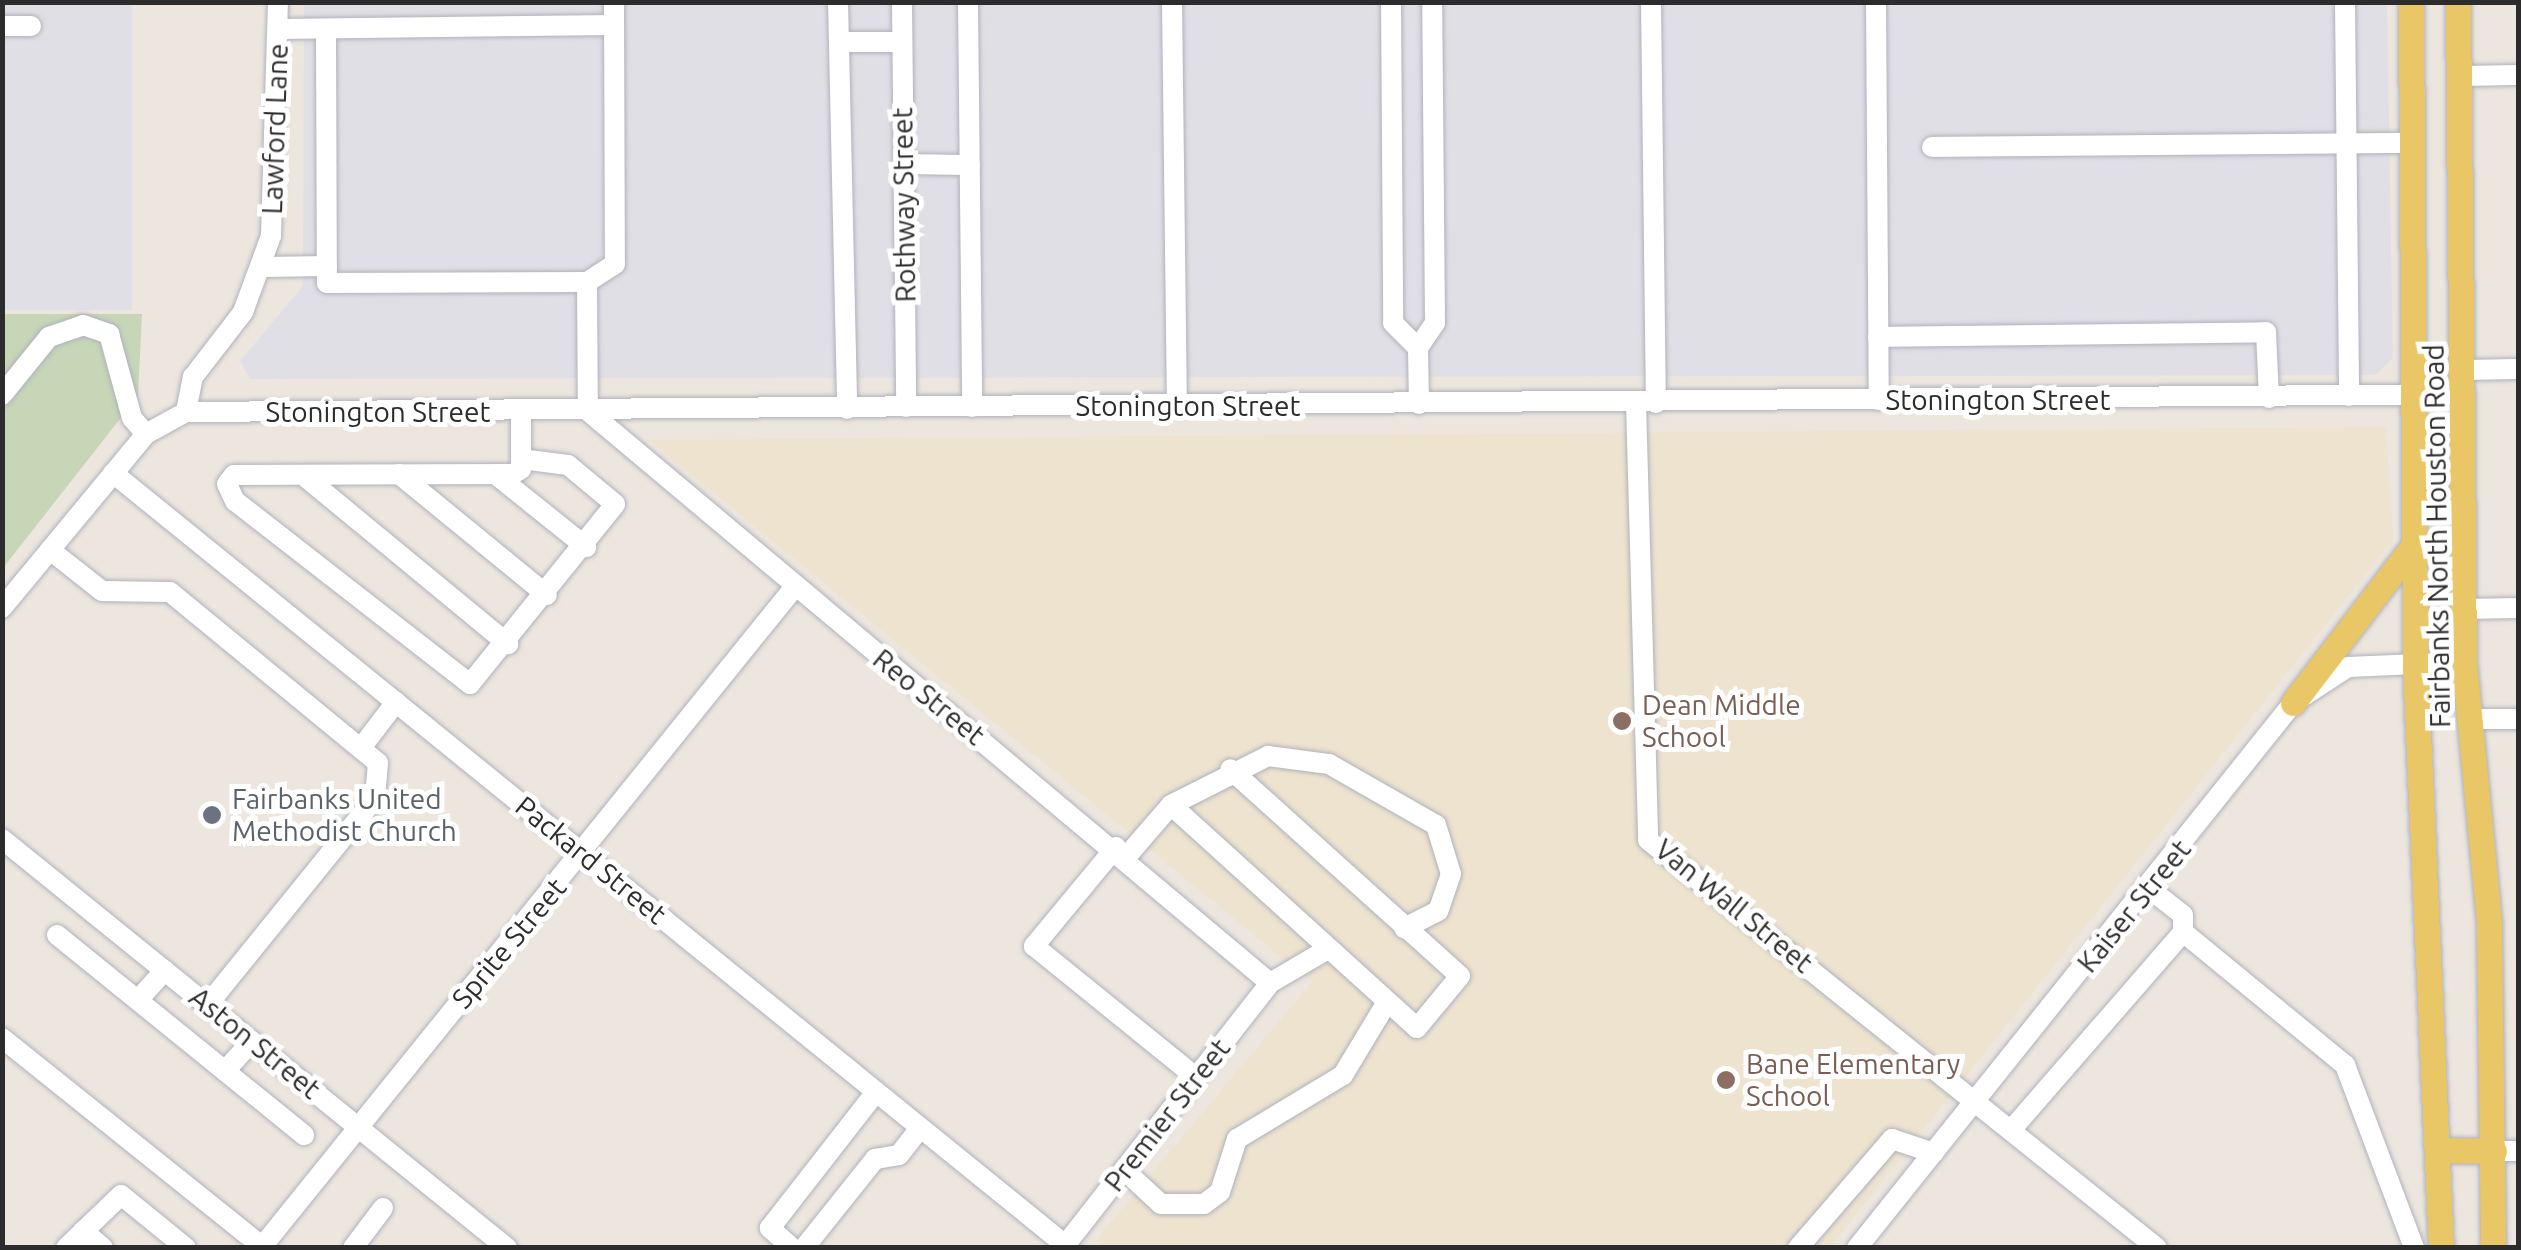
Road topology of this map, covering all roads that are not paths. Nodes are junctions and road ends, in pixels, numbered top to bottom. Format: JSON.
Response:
{"nodes":[{"id":1,"x":278,"y":2,"type":"edge"},
{"id":2,"x":614,"y":2,"type":"edge"},
{"id":3,"x":838,"y":2,"type":"edge"},
{"id":4,"x":902,"y":2,"type":"edge"},
{"id":5,"x":968,"y":2,"type":"edge"},
{"id":6,"x":1172,"y":2,"type":"edge"},
{"id":7,"x":1391,"y":2,"type":"edge"},
{"id":8,"x":1432,"y":2,"type":"edge"},
{"id":9,"x":1651,"y":2,"type":"edge"},
{"id":10,"x":1876,"y":2,"type":"edge"},
{"id":11,"x":2345,"y":2,"type":"edge"},
{"id":12,"x":2411,"y":2,"type":"edge"},
{"id":13,"x":2458,"y":2,"type":"edge"},
{"id":14,"x":2,"y":26,"type":"edge"},
{"id":15,"x":31,"y":26,"type":"dead end"},
{"id":16,"x":614,"y":26,"type":"junction"},
{"id":17,"x":278,"y":29,"type":"junction"},
{"id":18,"x":326,"y":29,"type":"junction"},
{"id":19,"x":839,"y":42,"type":"junction"},
{"id":20,"x":902,"y":42,"type":"junction"},
{"id":21,"x":2460,"y":76,"type":"junction"},
{"id":22,"x":2518,"y":76,"type":"edge"},
{"id":23,"x":2346,"y":142,"type":"junction"},
{"id":24,"x":2412,"y":143,"type":"junction"},
{"id":25,"x":1932,"y":147,"type":"dead end"},
{"id":26,"x":904,"y":164,"type":"junction"},
{"id":27,"x":970,"y":165,"type":"junction"},
{"id":28,"x":326,"y":266,"type":"junction"},
{"id":29,"x":263,"y":267,"type":"junction"},
{"id":30,"x":587,"y":282,"type":"junction"},
{"id":31,"x":1878,"y":336,"type":"junction"},
{"id":32,"x":1418,"y":348,"type":"junction"},
{"id":33,"x":2518,"y":369,"type":"edge"},
{"id":34,"x":2462,"y":382,"type":"junction"},
{"id":35,"x":2,"y":395,"type":"edge"},
{"id":36,"x":2415,"y":395,"type":"junction"},
{"id":37,"x":2349,"y":396,"type":"junction"},
{"id":38,"x":2269,"y":398,"type":"junction"},
{"id":39,"x":1879,"y":400,"type":"junction"},
{"id":40,"x":1646,"y":403,"type":"junction"},
{"id":41,"x":1419,"y":404,"type":"junction"},
{"id":42,"x":1178,"y":406,"type":"junction"},
{"id":43,"x":906,"y":407,"type":"junction"},
{"id":44,"x":972,"y":407,"type":"junction"},
{"id":45,"x":847,"y":409,"type":"junction"},
{"id":46,"x":588,"y":411,"type":"junction"},
{"id":47,"x":186,"y":412,"type":"junction"},
{"id":48,"x":521,"y":412,"type":"junction"},
{"id":49,"x":146,"y":434,"type":"junction"},
{"id":50,"x":522,"y":459,"type":"junction"},
{"id":51,"x":113,"y":473,"type":"junction"},
{"id":52,"x":303,"y":474,"type":"junction"},
{"id":53,"x":398,"y":474,"type":"junction"},
{"id":54,"x":495,"y":474,"type":"junction"},
{"id":55,"x":2414,"y":544,"type":"junction"},
{"id":56,"x":586,"y":547,"type":"junction"},
{"id":57,"x":50,"y":550,"type":"junction"},
{"id":58,"x":793,"y":589,"type":"junction"},
{"id":59,"x":547,"y":595,"type":"junction"},
{"id":60,"x":2,"y":608,"type":"edge"},
{"id":61,"x":2518,"y":608,"type":"edge"},
{"id":62,"x":2464,"y":609,"type":"junction"},
{"id":63,"x":508,"y":644,"type":"junction"},
{"id":64,"x":2464,"y":662,"type":"junction"},
{"id":65,"x":2416,"y":664,"type":"junction"},
{"id":66,"x":396,"y":702,"type":"junction"},
{"id":67,"x":2293,"y":702,"type":"junction"},
{"id":68,"x":2518,"y":718,"type":"edge"},
{"id":69,"x":2470,"y":719,"type":"junction"},
{"id":70,"x":364,"y":744,"type":"junction"},
{"id":71,"x":1230,"y":769,"type":"junction"},
{"id":72,"x":1171,"y":805,"type":"junction"},
{"id":73,"x":2,"y":839,"type":"edge"},
{"id":74,"x":1121,"y":851,"type":"junction"},
{"id":75,"x":584,"y":854,"type":"junction"},
{"id":76,"x":2150,"y":889,"type":"junction"},
{"id":77,"x":1404,"y":928,"type":"junction"},
{"id":78,"x":2183,"y":932,"type":"junction"},
{"id":79,"x":56,"y":935,"type":"dead end"},
{"id":80,"x":1326,"y":950,"type":"junction"},
{"id":81,"x":165,"y":970,"type":"junction"},
{"id":82,"x":1270,"y":983,"type":"junction"},
{"id":83,"x":138,"y":1000,"type":"junction"},
{"id":84,"x":1387,"y":1002,"type":"junction"},
{"id":85,"x":208,"y":1004,"type":"junction"},
{"id":86,"x":2,"y":1038,"type":"edge"},
{"id":87,"x":252,"y":1041,"type":"junction"},
{"id":88,"x":225,"y":1071,"type":"junction"},
{"id":89,"x":1196,"y":1077,"type":"junction"},
{"id":90,"x":876,"y":1092,"type":"junction"},
{"id":91,"x":1977,"y":1100,"type":"junction"},
{"id":92,"x":358,"y":1127,"type":"junction"},
{"id":93,"x":920,"y":1129,"type":"junction"},
{"id":94,"x":2012,"y":1129,"type":"junction"},
{"id":95,"x":304,"y":1135,"type":"dead end"},
{"id":96,"x":2440,"y":1150,"type":"junction"},
{"id":97,"x":2506,"y":1151,"type":"edge"},
{"id":98,"x":1934,"y":1153,"type":"junction"},
{"id":99,"x":1124,"y":1170,"type":"junction"},
{"id":100,"x":384,"y":1208,"type":"dead end"},
{"id":101,"x":83,"y":1231,"type":"junction"},
{"id":102,"x":1066,"y":1246,"type":"edge"},
{"id":103,"x":261,"y":1247,"type":"edge"},
{"id":104,"x":2154,"y":1247,"type":"edge"},
{"id":105,"x":66,"y":1248,"type":"edge"},
{"id":106,"x":103,"y":1248,"type":"edge"},
{"id":107,"x":186,"y":1248,"type":"edge"},
{"id":108,"x":352,"y":1248,"type":"edge"},
{"id":109,"x":507,"y":1248,"type":"edge"},
{"id":110,"x":792,"y":1248,"type":"edge"},
{"id":111,"x":804,"y":1248,"type":"edge"},
{"id":112,"x":1798,"y":1248,"type":"edge"},
{"id":113,"x":1856,"y":1248,"type":"edge"},
{"id":114,"x":2414,"y":1248,"type":"edge"},
{"id":115,"x":2441,"y":1248,"type":"edge"},
{"id":116,"x":2493,"y":1248,"type":"edge"}],
"edges":[{"from":1,"to":17,"type":"street","name":"Lawford Lane"},
{"from":2,"to":16,"type":"street"},
{"from":3,"to":19,"type":"street"},
{"from":4,"to":20,"type":"street","name":"Rothway Street"},
{"from":5,"to":27,"type":"street"},
{"from":6,"to":42,"type":"street"},
{"from":7,"to":32,"type":"street"},
{"from":8,"to":32,"type":"street"},
{"from":9,"to":40,"type":"street"},
{"from":10,"to":31,"type":"street"},
{"from":11,"to":23,"type":"street"},
{"from":12,"to":24,"type":"main road","name":"Fairbanks North Houston Road"},
{"from":13,"to":21,"type":"main road","name":"Fairbanks North Houston Road"},
{"from":14,"to":15,"type":"street"},
{"from":16,"to":18,"type":"street"},
{"from":16,"to":30,"type":"street"},
{"from":17,"to":18,"type":"street"},
{"from":17,"to":29,"type":"street","name":"Lawford Lane"},
{"from":18,"to":28,"type":"street"},
{"from":19,"to":20,"type":"street"},
{"from":19,"to":45,"type":"street"},
{"from":20,"to":26,"type":"street","name":"Rothway Street"},
{"from":21,"to":22,"type":"street"},
{"from":21,"to":34,"type":"main road","name":"Fairbanks North Houston Road"},
{"from":23,"to":24,"type":"street"},
{"from":23,"to":25,"type":"street"},
{"from":23,"to":37,"type":"street"},
{"from":24,"to":36,"type":"main road","name":"Fairbanks North Houston Road"},
{"from":26,"to":27,"type":"street"},
{"from":26,"to":43,"type":"street","name":"Rothway Street"},
{"from":27,"to":44,"type":"street"},
{"from":28,"to":29,"type":"street"},
{"from":28,"to":30,"type":"street"},
{"from":29,"to":47,"type":"street","name":"Lawford Lane"},
{"from":30,"to":46,"type":"street"},
{"from":31,"to":38,"type":"street"},
{"from":31,"to":39,"type":"street"},
{"from":32,"to":41,"type":"street"},
{"from":33,"to":34,"type":"street","name":"Stonington Street"},
{"from":34,"to":36,"type":"street","name":"Stonington Street"},
{"from":34,"to":62,"type":"main road","name":"Fairbanks North Houston Road"},
{"from":35,"to":49,"type":"street"},
{"from":36,"to":37,"type":"street","name":"Stonington Street"},
{"from":36,"to":55,"type":"main road","name":"Fairbanks North Houston Road"},
{"from":37,"to":38,"type":"street","name":"Stonington Street"},
{"from":38,"to":39,"type":"street","name":"Stonington Street"},
{"from":39,"to":40,"type":"street","name":"Stonington Street"},
{"from":40,"to":41,"type":"street","name":"Stonington Street"},
{"from":40,"to":91,"type":"street","name":"Van Wall Street"},
{"from":41,"to":42,"type":"street","name":"Stonington Street"},
{"from":42,"to":44,"type":"street","name":"Stonington Street"},
{"from":43,"to":44,"type":"street","name":"Stonington Street"},
{"from":43,"to":45,"type":"street","name":"Stonington Street"},
{"from":45,"to":46,"type":"street","name":"Stonington Street"},
{"from":46,"to":48,"type":"street","name":"Stonington Street"},
{"from":46,"to":58,"type":"street","name":"Reo Street"},
{"from":47,"to":48,"type":"street","name":"Stonington Street"},
{"from":47,"to":49,"type":"street","name":"Stonington Street"},
{"from":48,"to":50,"type":"street"},
{"from":49,"to":51,"type":"street","name":"Stonington Street"},
{"from":50,"to":54,"type":"street"},
{"from":50,"to":56,"type":"street"},
{"from":51,"to":57,"type":"street","name":"Stonington Street"},
{"from":51,"to":66,"type":"street","name":"Packard Street"},
{"from":52,"to":53,"type":"street"},
{"from":52,"to":63,"type":"street"},
{"from":52,"to":63,"type":"street"},
{"from":53,"to":54,"type":"street"},
{"from":53,"to":59,"type":"street"},
{"from":54,"to":56,"type":"street"},
{"from":55,"to":65,"type":"main road","name":"Fairbanks North Houston Road"},
{"from":55,"to":67,"type":"main road"},
{"from":56,"to":59,"type":"street"},
{"from":57,"to":60,"type":"street","name":"Stonington Street"},
{"from":57,"to":70,"type":"street"},
{"from":58,"to":74,"type":"street","name":"Reo Street"},
{"from":58,"to":75,"type":"street","name":"Sprite Street"},
{"from":59,"to":63,"type":"street"},
{"from":61,"to":62,"type":"street"},
{"from":62,"to":64,"type":"main road","name":"Fairbanks North Houston Road"},
{"from":64,"to":65,"type":"street","name":"Kaiser Street"},
{"from":64,"to":69,"type":"main road","name":"Fairbanks North Houston Road"},
{"from":65,"to":67,"type":"street","name":"Kaiser Street"},
{"from":65,"to":96,"type":"main road","name":"Fairbanks North Houston Road"},
{"from":66,"to":70,"type":"street"},
{"from":66,"to":75,"type":"street","name":"Packard Street"},
{"from":67,"to":76,"type":"street","name":"Kaiser Street"},
{"from":68,"to":69,"type":"street"},
{"from":69,"to":97,"type":"main road","name":"Fairbanks North Houston Road"},
{"from":70,"to":85,"type":"street"},
{"from":71,"to":72,"type":"street"},
{"from":71,"to":77,"type":"street"},
{"from":71,"to":77,"type":"street"},
{"from":72,"to":74,"type":"street"},
{"from":72,"to":80,"type":"street"},
{"from":73,"to":81,"type":"street","name":"Aston Street"},
{"from":74,"to":82,"type":"street","name":"Reo Street"},
{"from":74,"to":89,"type":"street"},
{"from":75,"to":90,"type":"street","name":"Packard Street"},
{"from":75,"to":92,"type":"street","name":"Sprite Street"},
{"from":76,"to":78,"type":"street"},
{"from":76,"to":91,"type":"street","name":"Kaiser Street"},
{"from":77,"to":84,"type":"street"},
{"from":78,"to":94,"type":"street"},
{"from":78,"to":114,"type":"street"},
{"from":79,"to":83,"type":"street"},
{"from":80,"to":82,"type":"street"},
{"from":80,"to":84,"type":"street"},
{"from":81,"to":83,"type":"street"},
{"from":81,"to":85,"type":"street","name":"Aston Street"},
{"from":82,"to":89,"type":"street","name":"Premier Street"},
{"from":83,"to":88,"type":"street"},
{"from":84,"to":99,"type":"street"},
{"from":85,"to":87,"type":"street","name":"Aston Street"},
{"from":86,"to":103,"type":"street"},
{"from":87,"to":88,"type":"street"},
{"from":87,"to":92,"type":"street","name":"Aston Street"},
{"from":88,"to":95,"type":"street"},
{"from":89,"to":99,"type":"street","name":"Premier Street"},
{"from":90,"to":93,"type":"street","name":"Packard Street"},
{"from":90,"to":110,"type":"street"},
{"from":91,"to":94,"type":"street","name":"Van Wall Street"},
{"from":91,"to":98,"type":"street","name":"Kaiser Street"},
{"from":92,"to":103,"type":"street","name":"Sprite Street"},
{"from":92,"to":109,"type":"street","name":"Aston Street"},
{"from":93,"to":102,"type":"street","name":"Packard Street"},
{"from":93,"to":111,"type":"street"},
{"from":94,"to":104,"type":"street","name":"Van Wall Street"},
{"from":96,"to":97,"type":"main road"},
{"from":96,"to":115,"type":"main road","name":"Fairbanks North Houston Road"},
{"from":97,"to":116,"type":"main road","name":"Fairbanks North Houston Road"},
{"from":98,"to":112,"type":"street"},
{"from":98,"to":113,"type":"street","name":"Kaiser Street"},
{"from":99,"to":102,"type":"street","name":"Premier Street"},
{"from":100,"to":108,"type":"street"},
{"from":101,"to":105,"type":"street"},
{"from":101,"to":106,"type":"street"},
{"from":101,"to":107,"type":"street"}]}
